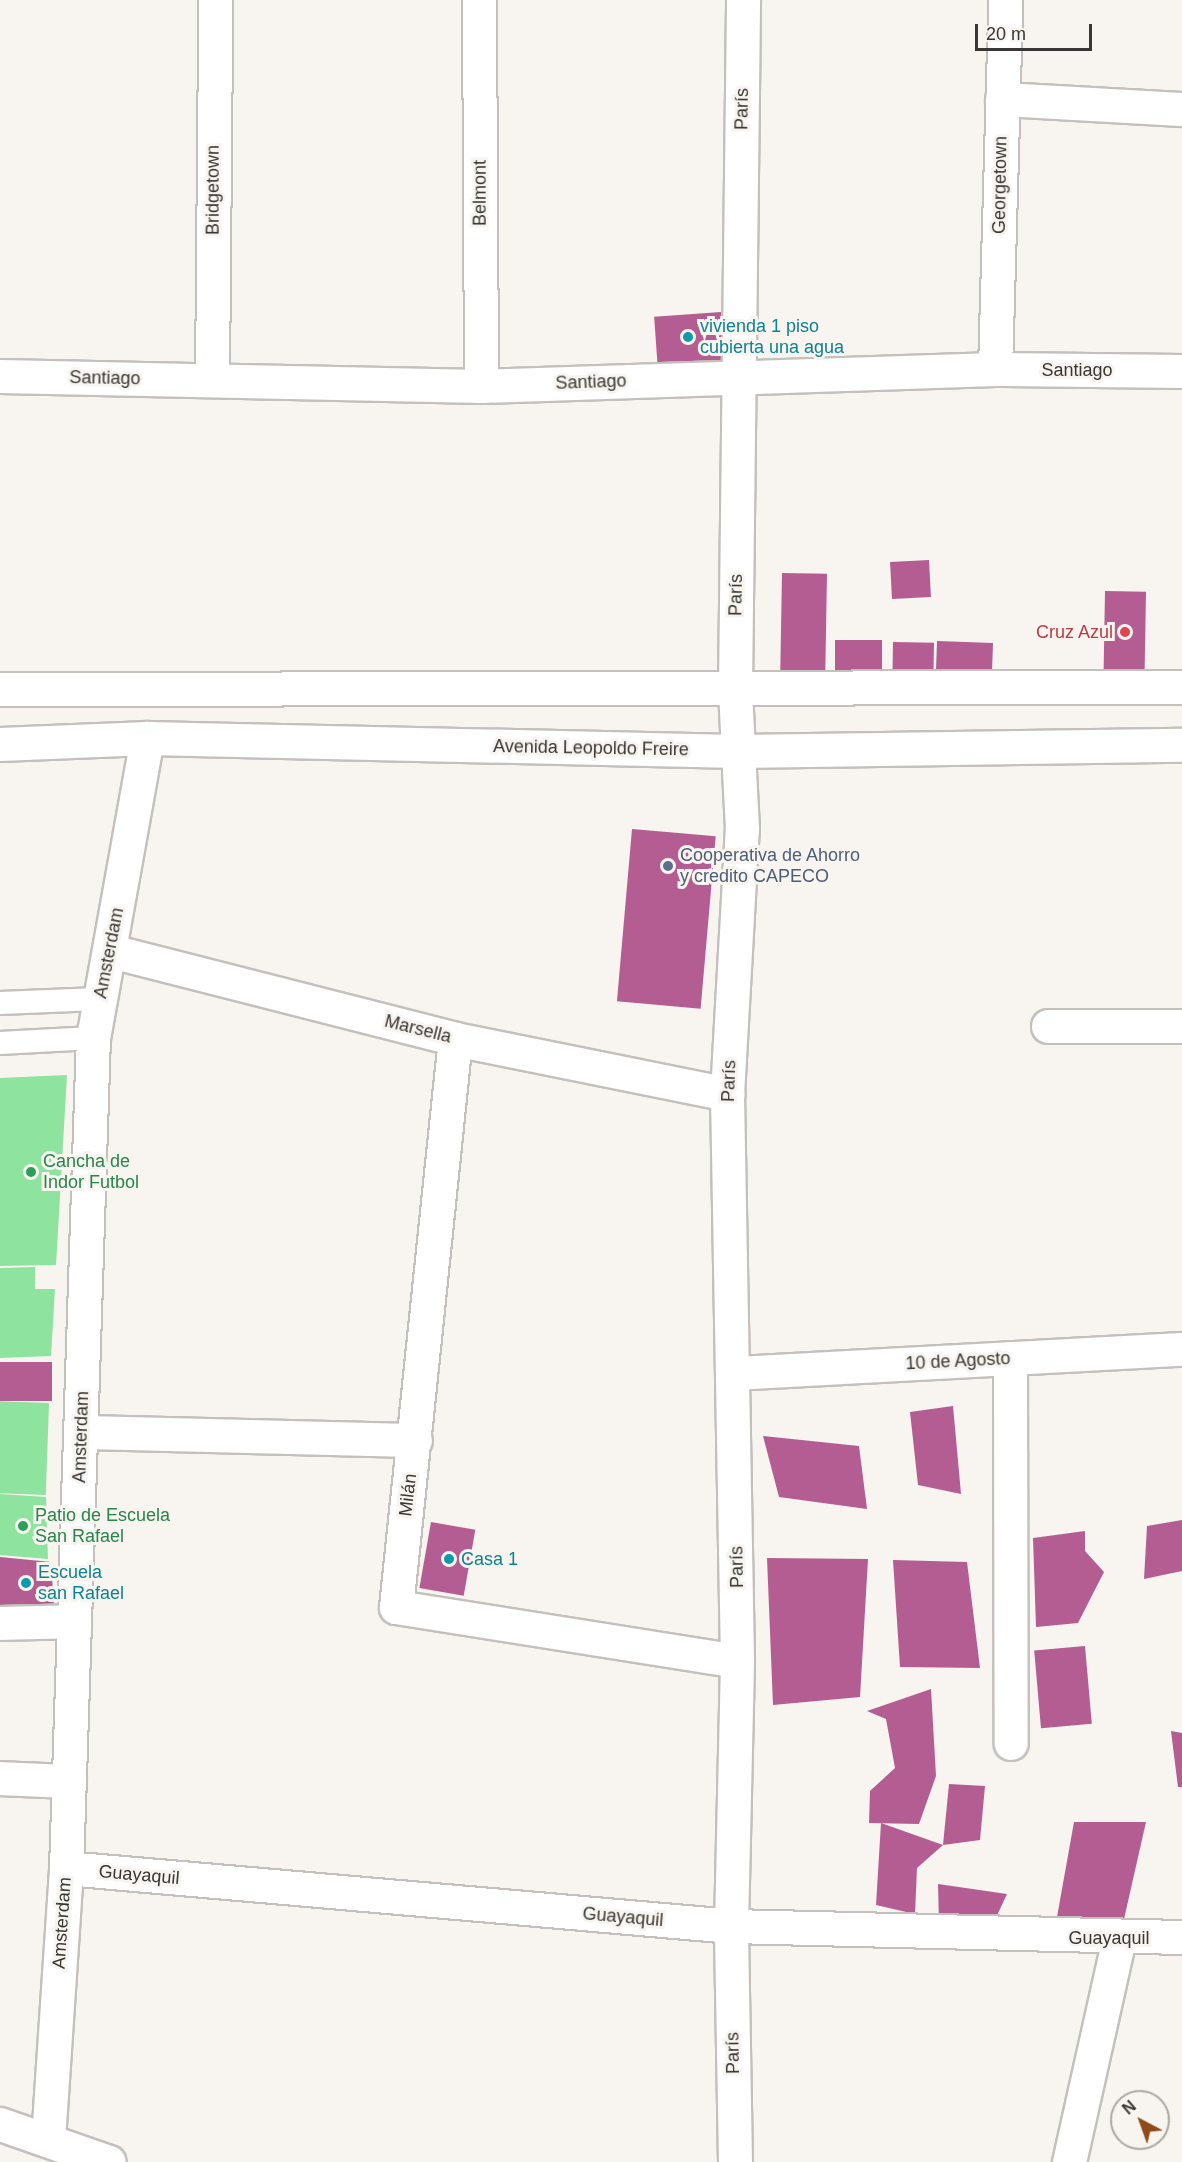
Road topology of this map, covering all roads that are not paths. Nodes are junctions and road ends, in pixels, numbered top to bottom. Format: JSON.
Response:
{"nodes":[{"id":1,"x":215,"y":0,"type":"edge"},
{"id":2,"x":479,"y":0,"type":"edge"},
{"id":3,"x":743,"y":0,"type":"edge"},
{"id":4,"x":1005,"y":0,"type":"edge"},
{"id":5,"x":1002,"y":99,"type":"junction"},
{"id":6,"x":1182,"y":109,"type":"edge"},
{"id":7,"x":995,"y":369,"type":"junction"},
{"id":8,"x":1182,"y":371,"type":"edge"},
{"id":9,"x":0,"y":376,"type":"edge"},
{"id":10,"x":738,"y":377,"type":"junction"},
{"id":11,"x":212,"y":380,"type":"junction"},
{"id":12,"x":481,"y":386,"type":"junction"},
{"id":13,"x":1182,"y":687,"type":"edge"},
{"id":14,"x":0,"y":689,"type":"edge"},
{"id":15,"x":735,"y":689,"type":"junction"},
{"id":16,"x":147,"y":738,"type":"junction"},
{"id":17,"x":0,"y":744,"type":"edge"},
{"id":18,"x":1182,"y":745,"type":"edge"},
{"id":19,"x":737,"y":751,"type":"junction"},
{"id":20,"x":111,"y":951,"type":"junction"},
{"id":21,"x":99,"y":999,"type":"junction"},
{"id":22,"x":0,"y":1003,"type":"edge"},
{"id":23,"x":1048,"y":1026,"type":"dead end"},
{"id":24,"x":1182,"y":1026,"type":"edge"},
{"id":25,"x":93,"y":1038,"type":"junction"},
{"id":26,"x":455,"y":1039,"type":"junction"},
{"id":27,"x":0,"y":1043,"type":"edge"},
{"id":28,"x":727,"y":1095,"type":"junction"},
{"id":29,"x":1182,"y":1349,"type":"edge"},
{"id":30,"x":1010,"y":1358,"type":"junction"},
{"id":31,"x":735,"y":1373,"type":"junction"},
{"id":32,"x":82,"y":1432,"type":"junction"},
{"id":33,"x":415,"y":1440,"type":"junction"},
{"id":34,"x":74,"y":1621,"type":"junction"},
{"id":35,"x":0,"y":1623,"type":"edge"},
{"id":36,"x":737,"y":1661,"type":"junction"},
{"id":37,"x":1011,"y":1743,"type":"dead end"},
{"id":38,"x":0,"y":1778,"type":"edge"},
{"id":39,"x":69,"y":1781,"type":"junction"},
{"id":40,"x":66,"y":1868,"type":"junction"},
{"id":41,"x":731,"y":1926,"type":"junction"},
{"id":42,"x":1182,"y":1937,"type":"edge"},
{"id":43,"x":1119,"y":1939,"type":"junction"},
{"id":44,"x":0,"y":2124,"type":"edge"},
{"id":45,"x":48,"y":2140,"type":"junction"},
{"id":46,"x":109,"y":2162,"type":"edge"},
{"id":47,"x":735,"y":2162,"type":"edge"},
{"id":48,"x":1069,"y":2162,"type":"edge"}],
"edges":[{"from":1,"to":11,"type":"street","name":"Bridgetown"},
{"from":2,"to":12,"type":"street","name":"Belmont"},
{"from":3,"to":10,"type":"street","name":"París"},
{"from":4,"to":5,"type":"street","name":"Georgetown"},
{"from":5,"to":6,"type":"street"},
{"from":5,"to":7,"type":"street","name":"Georgetown"},
{"from":7,"to":8,"type":"street","name":"Santiago"},
{"from":7,"to":10,"type":"street","name":"Santiago"},
{"from":9,"to":11,"type":"street","name":"Santiago"},
{"from":10,"to":12,"type":"street","name":"Santiago"},
{"from":10,"to":15,"type":"street","name":"París"},
{"from":11,"to":12,"type":"street","name":"Santiago"},
{"from":13,"to":15,"type":"street"},
{"from":14,"to":15,"type":"street"},
{"from":15,"to":19,"type":"street","name":"París"},
{"from":16,"to":17,"type":"street","name":"Avenida Leopoldo Freire"},
{"from":16,"to":19,"type":"street","name":"Avenida Leopoldo Freire"},
{"from":16,"to":20,"type":"street","name":"Amsterdam"},
{"from":18,"to":19,"type":"street","name":"Avenida Leopoldo Freire"},
{"from":19,"to":28,"type":"street","name":"París"},
{"from":20,"to":21,"type":"street","name":"Amsterdam"},
{"from":20,"to":26,"type":"street","name":"Marsella"},
{"from":21,"to":22,"type":"lane"},
{"from":21,"to":25,"type":"street","name":"Amsterdam"},
{"from":23,"to":24,"type":"street"},
{"from":25,"to":27,"type":"lane"},
{"from":25,"to":32,"type":"street","name":"Amsterdam"},
{"from":26,"to":28,"type":"street","name":"Marsella"},
{"from":26,"to":33,"type":"street","name":"Milán"},
{"from":28,"to":31,"type":"street","name":"París"},
{"from":29,"to":30,"type":"street","name":"10 de Agosto"},
{"from":30,"to":31,"type":"street","name":"10 de Agosto"},
{"from":30,"to":37,"type":"street"},
{"from":31,"to":36,"type":"street","name":"París"},
{"from":32,"to":33,"type":"street"},
{"from":32,"to":34,"type":"street","name":"Amsterdam"},
{"from":33,"to":36,"type":"street","name":"Milán"},
{"from":34,"to":35,"type":"street"},
{"from":34,"to":39,"type":"street","name":"Amsterdam"},
{"from":36,"to":41,"type":"street","name":"París"},
{"from":38,"to":39,"type":"street"},
{"from":39,"to":40,"type":"street","name":"Amsterdam"},
{"from":40,"to":41,"type":"street","name":"Guayaquil"},
{"from":40,"to":45,"type":"street","name":"Amsterdam"},
{"from":41,"to":43,"type":"street","name":"Guayaquil"},
{"from":41,"to":47,"type":"street","name":"París"},
{"from":42,"to":43,"type":"street","name":"Guayaquil"},
{"from":43,"to":48,"type":"street"},
{"from":44,"to":45,"type":"street"},
{"from":45,"to":46,"type":"street"}]}
